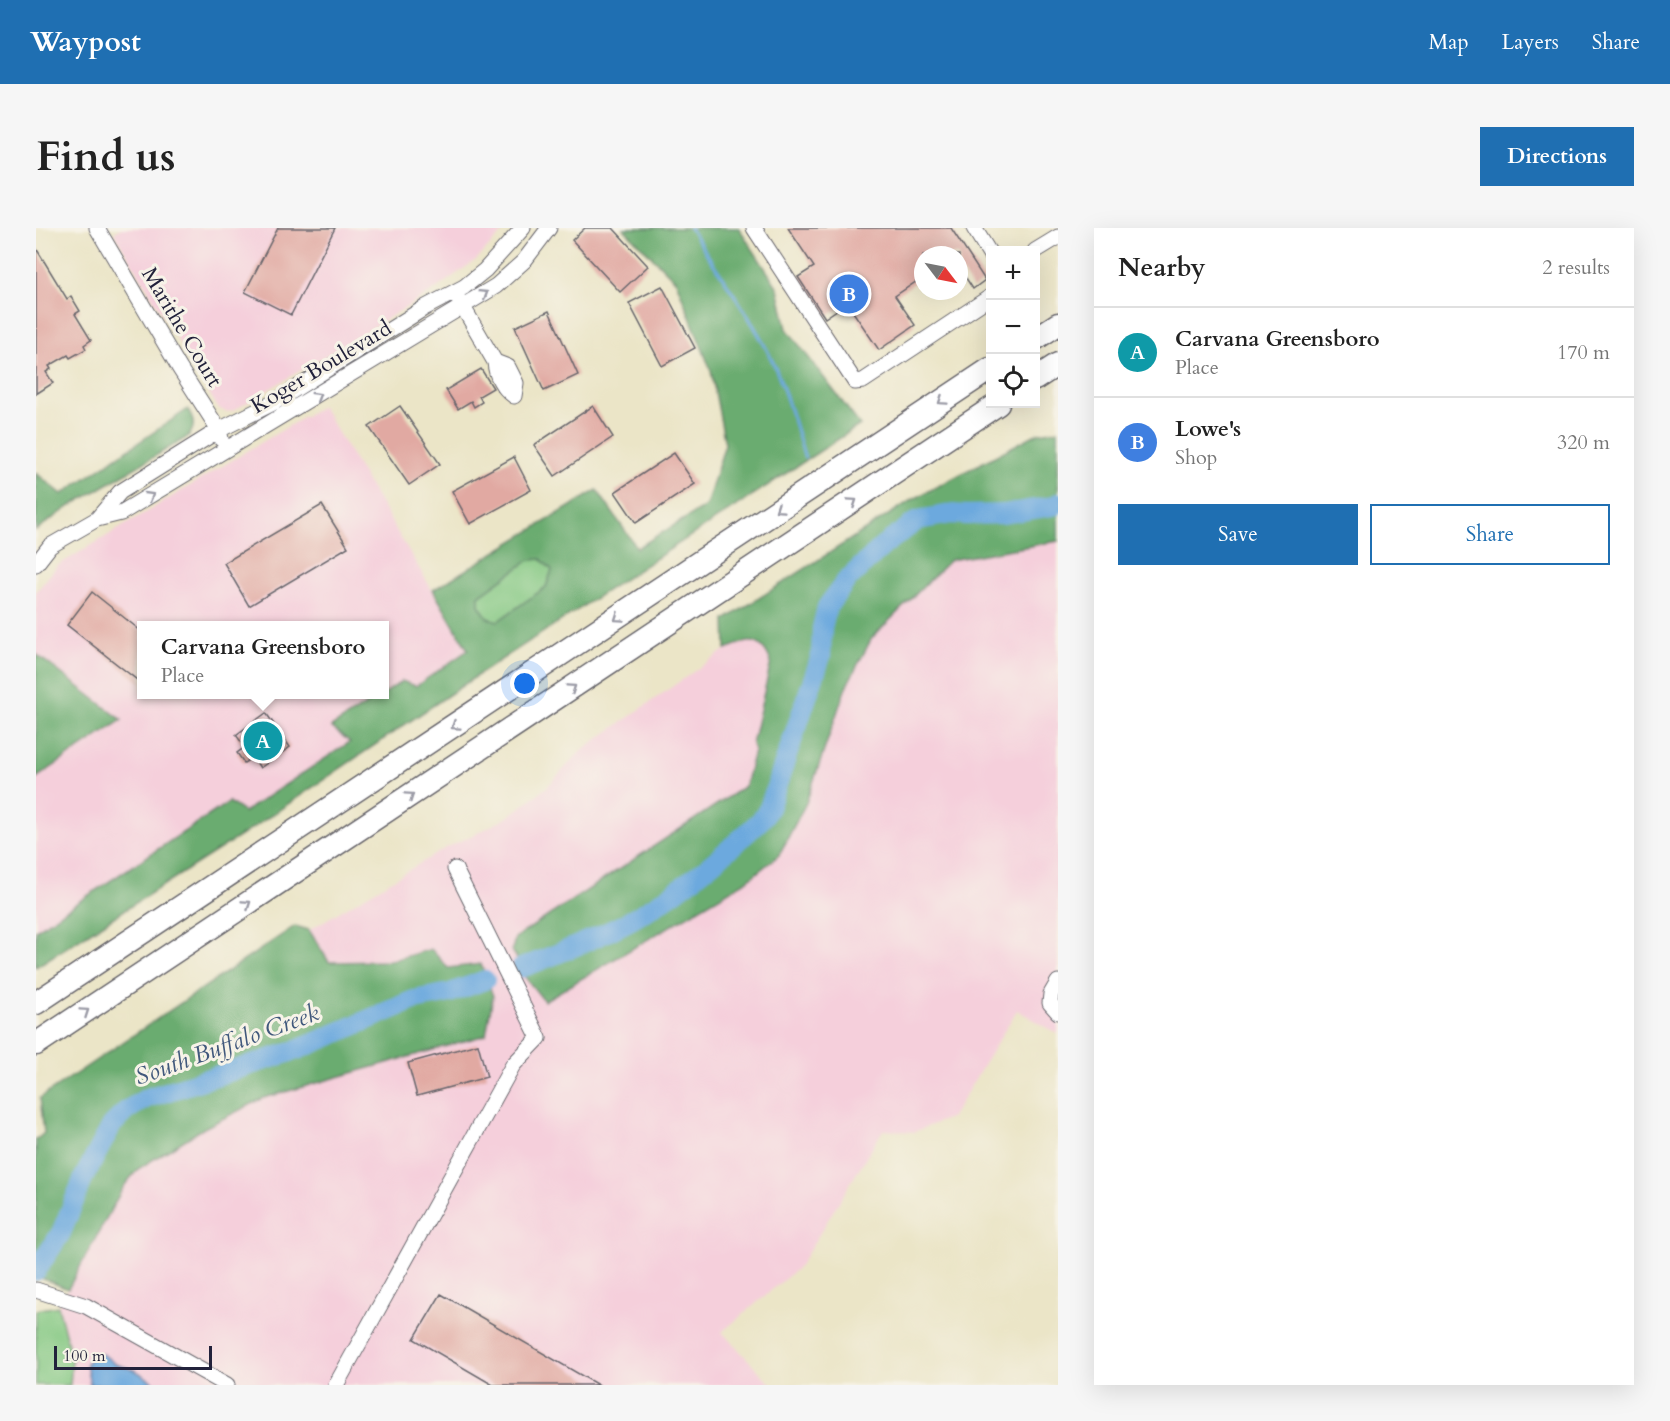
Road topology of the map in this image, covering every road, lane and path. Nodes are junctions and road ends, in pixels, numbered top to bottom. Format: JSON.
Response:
{"nodes":[{"id":1,"x":97,"y":228,"type":"edge"},
{"id":2,"x":522,"y":228,"type":"edge"},
{"id":3,"x":549,"y":228,"type":"edge"},
{"id":4,"x":754,"y":228,"type":"edge"},
{"id":5,"x":974,"y":228,"type":"edge"},
{"id":6,"x":1058,"y":237,"type":"edge"},
{"id":7,"x":986,"y":248,"type":"edge"},
{"id":8,"x":1040,"y":248,"type":"edge"},
{"id":9,"x":456,"y":291,"type":"junction"},
{"id":10,"x":986,"y":300,"type":"edge"},
{"id":11,"x":462,"y":308,"type":"junction"},
{"id":12,"x":1058,"y":324,"type":"edge"},
{"id":13,"x":1040,"y":336,"type":"edge"},
{"id":14,"x":495,"y":362,"type":"dead end"},
{"id":15,"x":1058,"y":364,"type":"edge"},
{"id":16,"x":1058,"y":371,"type":"edge"},
{"id":17,"x":986,"y":372,"type":"edge"},
{"id":18,"x":1040,"y":376,"type":"edge"},
{"id":19,"x":1040,"y":381,"type":"edge"},
{"id":20,"x":991,"y":408,"type":"edge"},
{"id":21,"x":219,"y":430,"type":"junction"},
{"id":22,"x":225,"y":450,"type":"junction"},
{"id":23,"x":97,"y":519,"type":"junction"},
{"id":24,"x":36,"y":564,"type":"edge"},
{"id":25,"x":455,"y":869,"type":"dead end"},
{"id":26,"x":1058,"y":982,"type":"edge"},
{"id":27,"x":36,"y":1003,"type":"edge"},
{"id":28,"x":1058,"y":1012,"type":"edge"},
{"id":29,"x":36,"y":1044,"type":"edge"},
{"id":30,"x":36,"y":1290,"type":"edge"},
{"id":31,"x":342,"y":1383,"type":"edge"},
{"id":32,"x":227,"y":1385,"type":"edge"}],
"edges":[{"from":1,"to":21,"type":"street","name":"Marithe Court"},
{"from":2,"to":9,"type":"street","name":"Koger Boulevard"},
{"from":11,"to":3,"type":"street","name":"Koger Boulevard","one_way":true},
{"from":4,"to":10,"type":"street"},
{"from":5,"to":7,"type":"street"},
{"from":6,"to":8,"type":"street"},
{"from":9,"to":11,"type":"street"},
{"from":9,"to":21,"type":"street","name":"Koger Boulevard"},
{"from":11,"to":14,"type":"street"},
{"from":22,"to":11,"type":"street","name":"Koger Boulevard","one_way":true},
{"from":12,"to":13,"type":"highway"},
{"from":15,"to":18,"type":"highway"},
{"from":16,"to":19,"type":"highway"},
{"from":17,"to":27,"type":"highway","one_way":true},
{"from":29,"to":20,"type":"highway","one_way":true},
{"from":21,"to":22,"type":"street","name":"Marithe Court"},
{"from":21,"to":23,"type":"street","name":"Koger Boulevard"},
{"from":23,"to":22,"type":"street","name":"Koger Boulevard","one_way":true},
{"from":23,"to":24,"type":"street","name":"Koger Boulevard"},
{"from":25,"to":31,"type":"street"},
{"from":26,"to":28,"type":"street"},
{"from":30,"to":32,"type":"street"}]}
